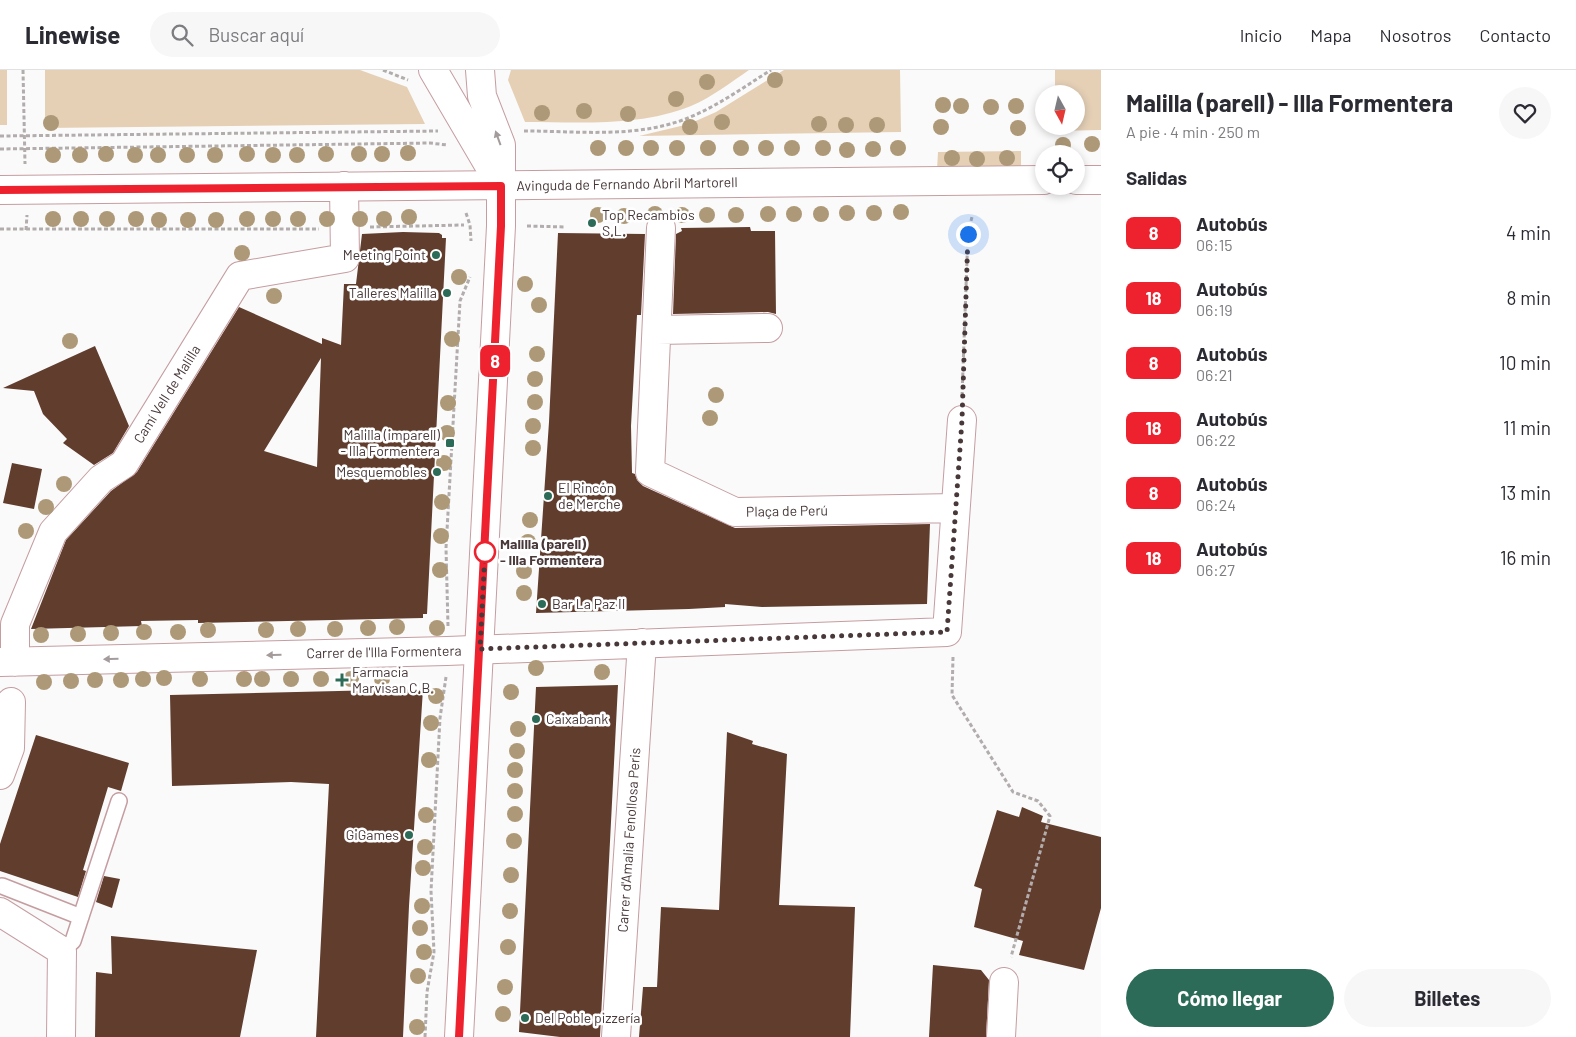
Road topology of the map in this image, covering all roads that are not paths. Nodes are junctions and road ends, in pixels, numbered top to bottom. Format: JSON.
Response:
{"nodes":[{"id":1,"x":480,"y":70,"type":"edge"},
{"id":2,"x":422,"y":76,"type":"edge"},
{"id":3,"x":1035,"y":180,"type":"edge"},
{"id":4,"x":1085,"y":180,"type":"edge"},
{"id":5,"x":1101,"y":180,"type":"edge"},
{"id":6,"x":344,"y":186,"type":"junction"},
{"id":7,"x":501,"y":186,"type":"junction"},
{"id":8,"x":0,"y":190,"type":"edge"},
{"id":9,"x":661,"y":228,"type":"dead end"},
{"id":10,"x":768,"y":328,"type":"dead end"},
{"id":11,"x":657,"y":330,"type":"junction"},
{"id":12,"x":962,"y":420,"type":"road end"},
{"id":13,"x":955,"y":508,"type":"junction"},
{"id":14,"x":642,"y":644,"type":"junction"},
{"id":15,"x":480,"y":649,"type":"junction"},
{"id":16,"x":7,"y":662,"type":"edge"},
{"id":17,"x":11,"y":702,"type":"dead end"},
{"id":18,"x":0,"y":775,"type":"edge"},
{"id":19,"x":119,"y":801,"type":"dead end"},
{"id":20,"x":1,"y":899,"type":"edge"},
{"id":21,"x":81,"y":917,"type":"junction"},
{"id":22,"x":62,"y":951,"type":"junction"},
{"id":23,"x":1004,"y":982,"type":"road end"},
{"id":24,"x":62,"y":1037,"type":"edge"},
{"id":25,"x":459,"y":1037,"type":"edge"},
{"id":26,"x":616,"y":1037,"type":"edge"},
{"id":27,"x":1000,"y":1037,"type":"edge"}],
"edges":[{"from":7,"to":1,"type":"street","one_way":true},
{"from":2,"to":7,"type":"street"},
{"from":3,"to":7,"type":"street","name":"Avinguda de Fernando Abril Martorell"},
{"from":4,"to":5,"type":"street"},
{"from":6,"to":7,"type":"street","name":"Avinguda de Fernando Abril Martorell"},
{"from":6,"to":8,"type":"street","name":"Avinguda de Fernando Abril Martorell"},
{"from":6,"to":16,"type":"street","name":"Camí Vell de Malilla"},
{"from":7,"to":15,"type":"street"},
{"from":9,"to":11,"type":"street","name":"Plaça de Perú"},
{"from":10,"to":11,"type":"street"},
{"from":11,"to":13,"type":"street","name":"Plaça de Perú"},
{"from":12,"to":13,"type":"street"},
{"from":13,"to":14,"type":"street","name":"Carrer de l'Illa Formentera"},
{"from":14,"to":15,"type":"street","name":"Carrer de l'Illa Formentera"},
{"from":14,"to":26,"type":"street","name":"Carrer d'Amalia Fenollosa Peris"},
{"from":15,"to":16,"type":"street","name":"Carrer de l'Illa Formentera","one_way":true},
{"from":15,"to":25,"type":"street"},
{"from":17,"to":18,"type":"street"},
{"from":19,"to":21,"type":"lane"},
{"from":20,"to":21,"type":"lane"},
{"from":20,"to":22,"type":"street"},
{"from":21,"to":22,"type":"lane"},
{"from":22,"to":24,"type":"street"},
{"from":23,"to":27,"type":"street"}]}
